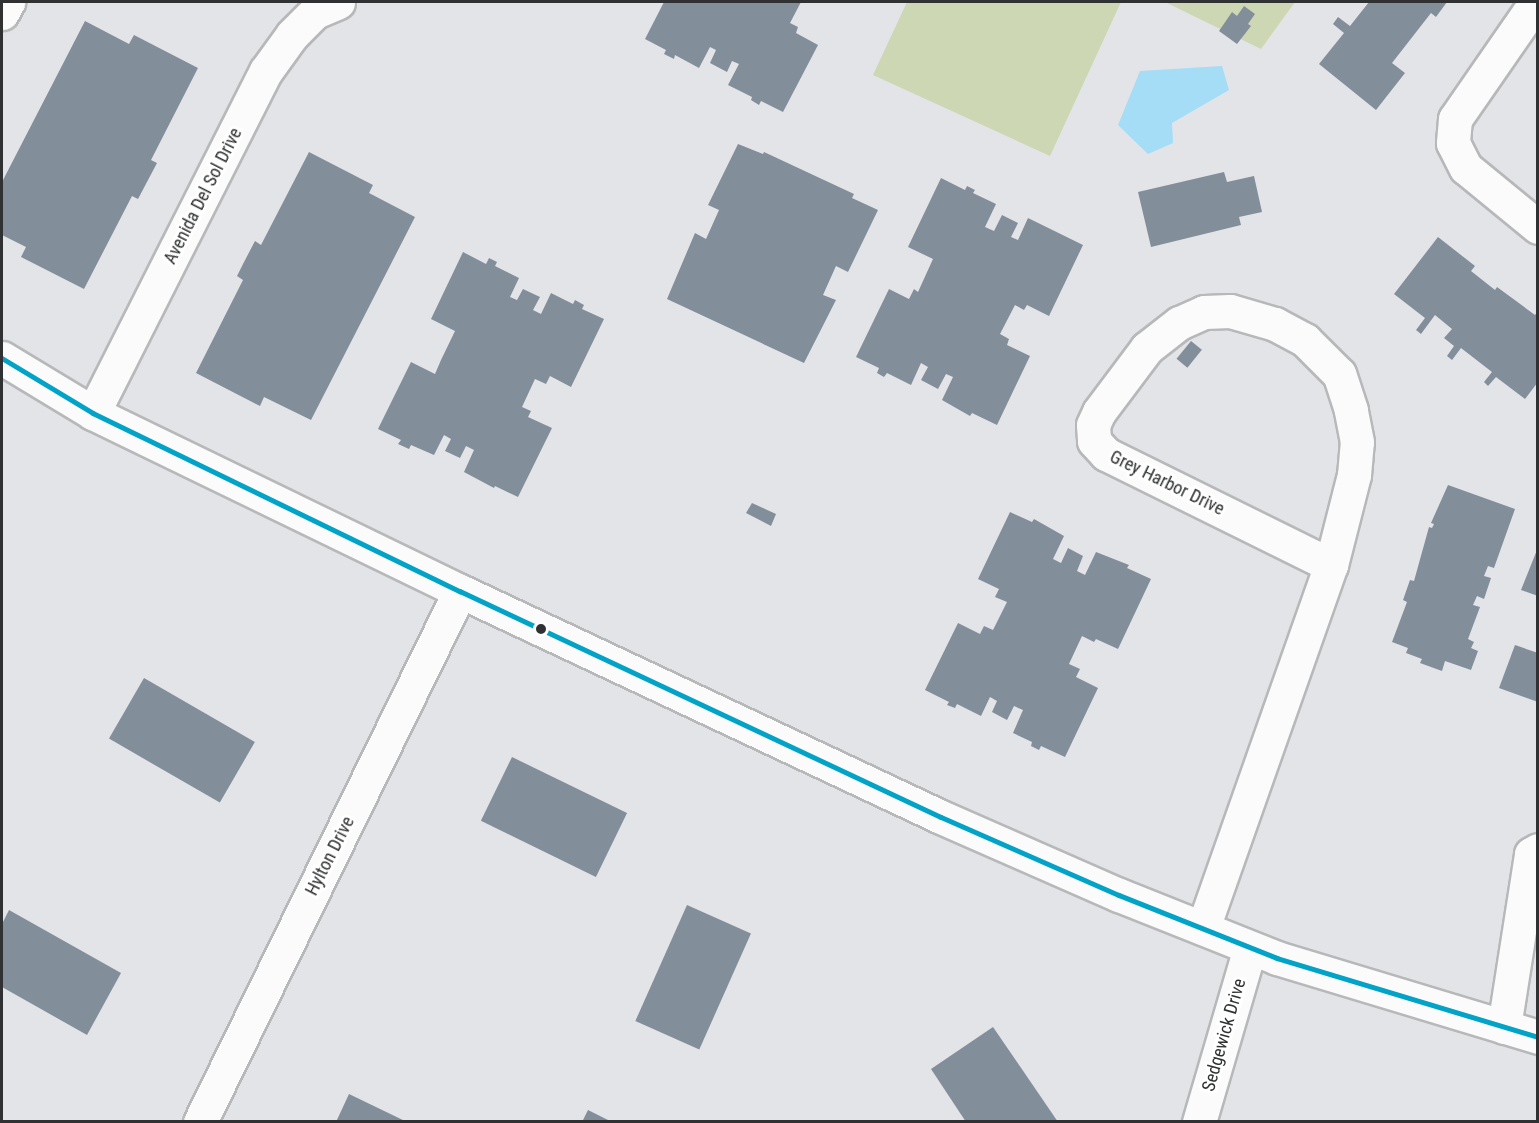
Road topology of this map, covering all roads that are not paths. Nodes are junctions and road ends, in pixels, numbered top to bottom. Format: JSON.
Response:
{"nodes":[{"id":1,"x":8,"y":2,"type":"edge"},
{"id":2,"x":338,"y":2,"type":"edge"},
{"id":3,"x":1536,"y":2,"type":"edge"},
{"id":4,"x":2,"y":13,"type":"edge"},
{"id":5,"x":1538,"y":227,"type":"edge"},
{"id":6,"x":2,"y":358,"type":"edge"},
{"id":7,"x":93,"y":413,"type":"junction"},
{"id":8,"x":1331,"y":565,"type":"junction"},
{"id":9,"x":460,"y":591,"type":"junction"},
{"id":10,"x":1538,"y":850,"type":"edge"},
{"id":11,"x":1203,"y":928,"type":"junction"},
{"id":12,"x":1250,"y":948,"type":"junction"},
{"id":13,"x":1504,"y":1027,"type":"junction"},
{"id":14,"x":1538,"y":1037,"type":"edge"},
{"id":15,"x":200,"y":1122,"type":"edge"},
{"id":16,"x":1199,"y":1122,"type":"edge"}],
"edges":[{"from":1,"to":4,"type":"street"},
{"from":2,"to":7,"type":"street","name":"Avenida Del Sol Drive"},
{"from":3,"to":5,"type":"street"},
{"from":6,"to":7,"type":"street"},
{"from":7,"to":9,"type":"street"},
{"from":8,"to":8,"type":"street","name":"Grey Harbor Drive"},
{"from":8,"to":11,"type":"street","name":"Grey Harbor Drive"},
{"from":9,"to":11,"type":"street"},
{"from":9,"to":15,"type":"street","name":"Hylton Drive"},
{"from":10,"to":13,"type":"street"},
{"from":11,"to":12,"type":"street"},
{"from":12,"to":13,"type":"street"},
{"from":12,"to":16,"type":"street","name":"Sedgewick Drive"},
{"from":13,"to":14,"type":"street"}]}
